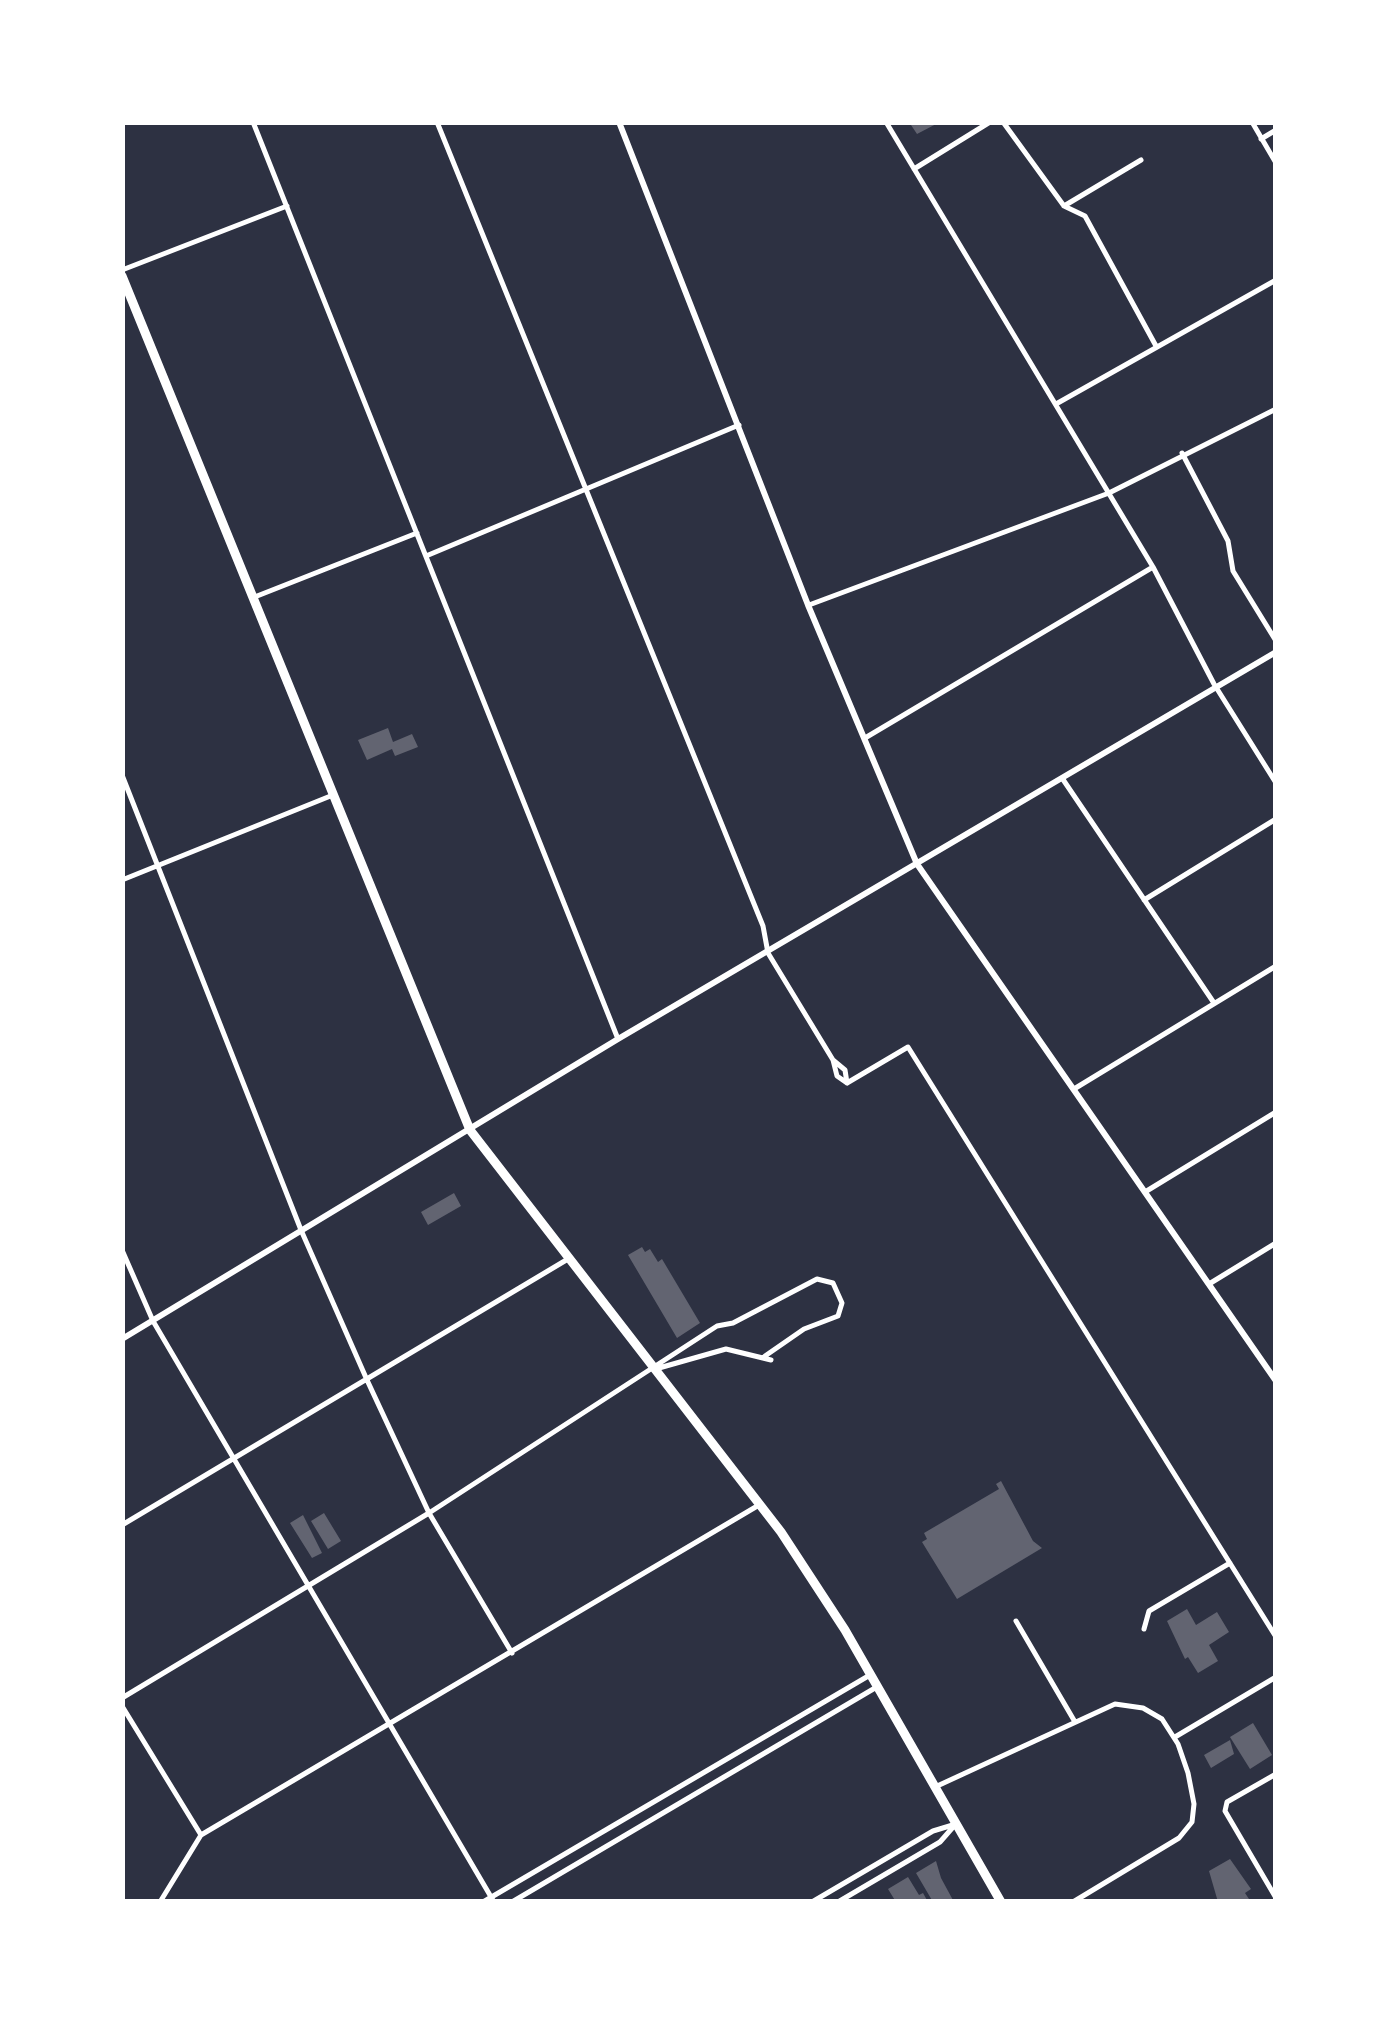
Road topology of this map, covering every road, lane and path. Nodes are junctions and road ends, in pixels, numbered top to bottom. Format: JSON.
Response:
{"nodes":[{"id":1,"x":268,"y":122,"type":"edge"},
{"id":2,"x":437,"y":122,"type":"edge"},
{"id":3,"x":620,"y":122,"type":"edge"},
{"id":4,"x":886,"y":122,"type":"edge"},
{"id":5,"x":990,"y":122,"type":"edge"},
{"id":6,"x":1003,"y":122,"type":"edge"},
{"id":7,"x":1252,"y":122,"type":"edge"},
{"id":8,"x":254,"y":125,"type":"edge"},
{"id":9,"x":1276,"y":130,"type":"edge"},
{"id":10,"x":1261,"y":139,"type":"junction"},
{"id":11,"x":1141,"y":160,"type":"dead end"},
{"id":12,"x":1276,"y":163,"type":"edge"},
{"id":13,"x":914,"y":169,"type":"junction"},
{"id":14,"x":286,"y":206,"type":"junction"},
{"id":15,"x":1064,"y":206,"type":"junction"},
{"id":16,"x":122,"y":273,"type":"edge"},
{"id":17,"x":1276,"y":280,"type":"edge"},
{"id":18,"x":1156,"y":347,"type":"junction"},
{"id":19,"x":1055,"y":404,"type":"junction"},
{"id":20,"x":1276,"y":408,"type":"edge"},
{"id":21,"x":739,"y":425,"type":"junction"},
{"id":22,"x":1182,"y":453,"type":"junction"},
{"id":23,"x":583,"y":490,"type":"junction"},
{"id":24,"x":1109,"y":494,"type":"junction"},
{"id":25,"x":417,"y":533,"type":"junction"},
{"id":26,"x":426,"y":556,"type":"junction"},
{"id":27,"x":1153,"y":568,"type":"junction"},
{"id":28,"x":252,"y":598,"type":"junction"},
{"id":29,"x":808,"y":605,"type":"junction"},
{"id":30,"x":1276,"y":642,"type":"edge"},
{"id":31,"x":1276,"y":652,"type":"edge"},
{"id":32,"x":1214,"y":684,"type":"junction"},
{"id":33,"x":865,"y":738,"type":"junction"},
{"id":34,"x":122,"y":776,"type":"edge"},
{"id":35,"x":1060,"y":776,"type":"junction"},
{"id":36,"x":1276,"y":783,"type":"edge"},
{"id":37,"x":333,"y":794,"type":"junction"},
{"id":38,"x":1276,"y":819,"type":"edge"},
{"id":39,"x":917,"y":864,"type":"junction"},
{"id":40,"x":159,"y":865,"type":"junction"},
{"id":41,"x":122,"y":880,"type":"edge"},
{"id":42,"x":1144,"y":900,"type":"junction"},
{"id":43,"x":768,"y":952,"type":"junction"},
{"id":44,"x":1276,"y":966,"type":"edge"},
{"id":45,"x":1214,"y":1004,"type":"junction"},
{"id":46,"x":618,"y":1039,"type":"junction"},
{"id":47,"x":1074,"y":1089,"type":"junction"},
{"id":48,"x":1276,"y":1112,"type":"edge"},
{"id":49,"x":470,"y":1130,"type":"junction"},
{"id":50,"x":1145,"y":1192,"type":"junction"},
{"id":51,"x":301,"y":1230,"type":"junction"},
{"id":52,"x":1276,"y":1243,"type":"edge"},
{"id":53,"x":122,"y":1250,"type":"edge"},
{"id":54,"x":571,"y":1257,"type":"junction"},
{"id":55,"x":1209,"y":1284,"type":"junction"},
{"id":56,"x":153,"y":1321,"type":"junction"},
{"id":57,"x":122,"y":1339,"type":"edge"},
{"id":58,"x":656,"y":1369,"type":"junction"},
{"id":59,"x":367,"y":1380,"type":"junction"},
{"id":60,"x":1276,"y":1381,"type":"edge"},
{"id":61,"x":233,"y":1460,"type":"junction"},
{"id":62,"x":760,"y":1506,"type":"junction"},
{"id":63,"x":429,"y":1513,"type":"junction"},
{"id":64,"x":122,"y":1525,"type":"edge"},
{"id":65,"x":1230,"y":1562,"type":"junction"},
{"id":66,"x":307,"y":1586,"type":"junction"},
{"id":67,"x":1016,"y":1621,"type":"dead end"},
{"id":68,"x":1144,"y":1629,"type":"dead end"},
{"id":69,"x":1276,"y":1638,"type":"edge"},
{"id":70,"x":512,"y":1654,"type":"junction"},
{"id":71,"x":870,"y":1675,"type":"junction"},
{"id":72,"x":1276,"y":1677,"type":"edge"},
{"id":73,"x":877,"y":1687,"type":"junction"},
{"id":74,"x":122,"y":1698,"type":"edge"},
{"id":75,"x":124,"y":1713,"type":"edge"},
{"id":76,"x":1075,"y":1722,"type":"junction"},
{"id":77,"x":393,"y":1723,"type":"junction"},
{"id":78,"x":1174,"y":1738,"type":"junction"},
{"id":79,"x":1276,"y":1774,"type":"edge"},
{"id":80,"x":935,"y":1788,"type":"junction"},
{"id":81,"x":956,"y":1824,"type":"junction"},
{"id":82,"x":201,"y":1835,"type":"junction"},
{"id":83,"x":1276,"y":1898,"type":"edge"},
{"id":84,"x":493,"y":1899,"type":"edge"},
{"id":85,"x":160,"y":1902,"type":"edge"},
{"id":86,"x":482,"y":1902,"type":"edge"},
{"id":87,"x":512,"y":1902,"type":"edge"},
{"id":88,"x":812,"y":1902,"type":"edge"},
{"id":89,"x":838,"y":1902,"type":"edge"},
{"id":90,"x":1001,"y":1902,"type":"edge"},
{"id":91,"x":1073,"y":1902,"type":"edge"}],
"edges":[{"from":1,"to":8,"type":"street"},
{"from":2,"to":23,"type":"street"},
{"from":3,"to":21,"type":"street"},
{"from":4,"to":13,"type":"street"},
{"from":5,"to":13,"type":"street"},
{"from":6,"to":15,"type":"street"},
{"from":7,"to":10,"type":"street"},
{"from":8,"to":14,"type":"street"},
{"from":9,"to":10,"type":"street"},
{"from":10,"to":12,"type":"street"},
{"from":11,"to":15,"type":"street"},
{"from":13,"to":19,"type":"street"},
{"from":14,"to":16,"type":"street"},
{"from":14,"to":25,"type":"street"},
{"from":15,"to":18,"type":"street"},
{"from":16,"to":28,"type":"main road"},
{"from":17,"to":18,"type":"street"},
{"from":18,"to":19,"type":"street"},
{"from":19,"to":24,"type":"street"},
{"from":20,"to":22,"type":"street"},
{"from":21,"to":23,"type":"street"},
{"from":21,"to":29,"type":"street"},
{"from":22,"to":24,"type":"street"},
{"from":22,"to":30,"type":"street"},
{"from":23,"to":26,"type":"street"},
{"from":23,"to":43,"type":"street"},
{"from":24,"to":27,"type":"street"},
{"from":24,"to":29,"type":"street"},
{"from":25,"to":26,"type":"street"},
{"from":25,"to":28,"type":"street"},
{"from":26,"to":46,"type":"street"},
{"from":27,"to":32,"type":"street"},
{"from":27,"to":33,"type":"street"},
{"from":28,"to":37,"type":"main road"},
{"from":29,"to":33,"type":"street"},
{"from":31,"to":32,"type":"street"},
{"from":32,"to":35,"type":"street"},
{"from":32,"to":36,"type":"street"},
{"from":33,"to":39,"type":"street"},
{"from":34,"to":40,"type":"street"},
{"from":35,"to":39,"type":"street"},
{"from":35,"to":42,"type":"street"},
{"from":37,"to":40,"type":"street"},
{"from":37,"to":49,"type":"main road"},
{"from":38,"to":42,"type":"street"},
{"from":39,"to":43,"type":"street"},
{"from":39,"to":47,"type":"street"},
{"from":40,"to":41,"type":"street"},
{"from":40,"to":51,"type":"street"},
{"from":42,"to":45,"type":"street"},
{"from":43,"to":46,"type":"street"},
{"from":43,"to":65,"type":"street"},
{"from":44,"to":45,"type":"street"},
{"from":45,"to":47,"type":"street"},
{"from":46,"to":49,"type":"street"},
{"from":47,"to":50,"type":"street"},
{"from":48,"to":50,"type":"street"},
{"from":49,"to":51,"type":"street"},
{"from":49,"to":54,"type":"main road"},
{"from":50,"to":55,"type":"street"},
{"from":51,"to":56,"type":"street"},
{"from":51,"to":59,"type":"street"},
{"from":52,"to":55,"type":"street"},
{"from":53,"to":56,"type":"street"},
{"from":54,"to":58,"type":"main road"},
{"from":54,"to":59,"type":"street"},
{"from":55,"to":60,"type":"street"},
{"from":56,"to":57,"type":"street"},
{"from":56,"to":61,"type":"street"},
{"from":58,"to":58,"type":"street"},
{"from":58,"to":62,"type":"main road"},
{"from":58,"to":63,"type":"street"},
{"from":59,"to":61,"type":"street"},
{"from":59,"to":63,"type":"street"},
{"from":61,"to":64,"type":"street"},
{"from":61,"to":66,"type":"street"},
{"from":62,"to":70,"type":"street"},
{"from":62,"to":71,"type":"main road"},
{"from":63,"to":66,"type":"street"},
{"from":63,"to":70,"type":"street"},
{"from":65,"to":68,"type":"street"},
{"from":65,"to":69,"type":"street"},
{"from":66,"to":74,"type":"street"},
{"from":66,"to":77,"type":"street"},
{"from":67,"to":76,"type":"street"},
{"from":70,"to":77,"type":"street"},
{"from":71,"to":73,"type":"main road"},
{"from":71,"to":84,"type":"street"},
{"from":72,"to":78,"type":"street"},
{"from":73,"to":80,"type":"main road"},
{"from":73,"to":87,"type":"street"},
{"from":75,"to":82,"type":"street"},
{"from":76,"to":78,"type":"street"},
{"from":76,"to":80,"type":"street"},
{"from":77,"to":82,"type":"street"},
{"from":77,"to":84,"type":"street"},
{"from":78,"to":91,"type":"street"},
{"from":79,"to":83,"type":"street"},
{"from":80,"to":81,"type":"main road"},
{"from":81,"to":88,"type":"street"},
{"from":81,"to":89,"type":"street"},
{"from":81,"to":90,"type":"main road"},
{"from":82,"to":85,"type":"street"},
{"from":84,"to":86,"type":"street"}]}
